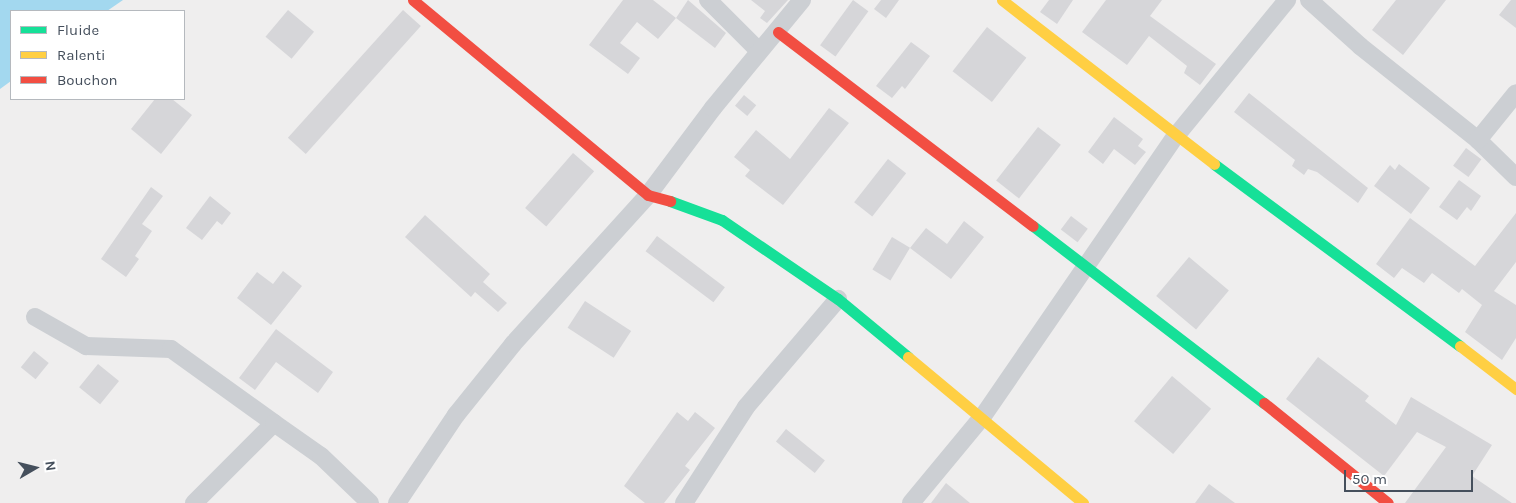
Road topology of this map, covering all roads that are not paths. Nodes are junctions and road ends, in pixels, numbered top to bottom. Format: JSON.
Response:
{"nodes":[{"id":1,"x":413,"y":0,"type":"edge"},
{"id":2,"x":708,"y":0,"type":"edge"},
{"id":3,"x":802,"y":0,"type":"edge"},
{"id":4,"x":1002,"y":0,"type":"edge"},
{"id":5,"x":1287,"y":0,"type":"edge"},
{"id":6,"x":1309,"y":0,"type":"edge"},
{"id":7,"x":778,"y":32,"type":"junction"},
{"id":8,"x":759,"y":51,"type":"junction"},
{"id":9,"x":1516,"y":93,"type":"edge"},
{"id":10,"x":1175,"y":137,"type":"junction"},
{"id":11,"x":1478,"y":140,"type":"junction"},
{"id":12,"x":1516,"y":177,"type":"edge"},
{"id":13,"x":648,"y":195,"type":"junction"},
{"id":14,"x":1086,"y":267,"type":"junction"},
{"id":15,"x":838,"y":299,"type":"junction"},
{"id":16,"x":35,"y":317,"type":"dead end"},
{"id":17,"x":1516,"y":389,"type":"edge"},
{"id":18,"x":983,"y":416,"type":"junction"},
{"id":19,"x":274,"y":423,"type":"junction"},
{"id":20,"x":194,"y":503,"type":"edge"},
{"id":21,"x":370,"y":503,"type":"edge"},
{"id":22,"x":397,"y":503,"type":"edge"},
{"id":23,"x":684,"y":503,"type":"edge"},
{"id":24,"x":911,"y":503,"type":"edge"},
{"id":25,"x":1083,"y":503,"type":"edge"},
{"id":26,"x":1388,"y":503,"type":"edge"}],
"edges":[{"from":1,"to":13,"type":"street"},
{"from":2,"to":8,"type":"street"},
{"from":3,"to":7,"type":"street"},
{"from":4,"to":10,"type":"street"},
{"from":5,"to":10,"type":"street"},
{"from":6,"to":11,"type":"street"},
{"from":7,"to":8,"type":"street"},
{"from":7,"to":14,"type":"street"},
{"from":8,"to":13,"type":"street"},
{"from":9,"to":11,"type":"street"},
{"from":10,"to":14,"type":"street"},
{"from":10,"to":17,"type":"street"},
{"from":11,"to":12,"type":"street"},
{"from":13,"to":15,"type":"street"},
{"from":13,"to":22,"type":"street"},
{"from":14,"to":18,"type":"street"},
{"from":14,"to":26,"type":"street"},
{"from":15,"to":18,"type":"street"},
{"from":15,"to":23,"type":"street"},
{"from":16,"to":19,"type":"street"},
{"from":18,"to":24,"type":"street"},
{"from":18,"to":25,"type":"street"},
{"from":19,"to":20,"type":"street"},
{"from":19,"to":21,"type":"street"}]}
